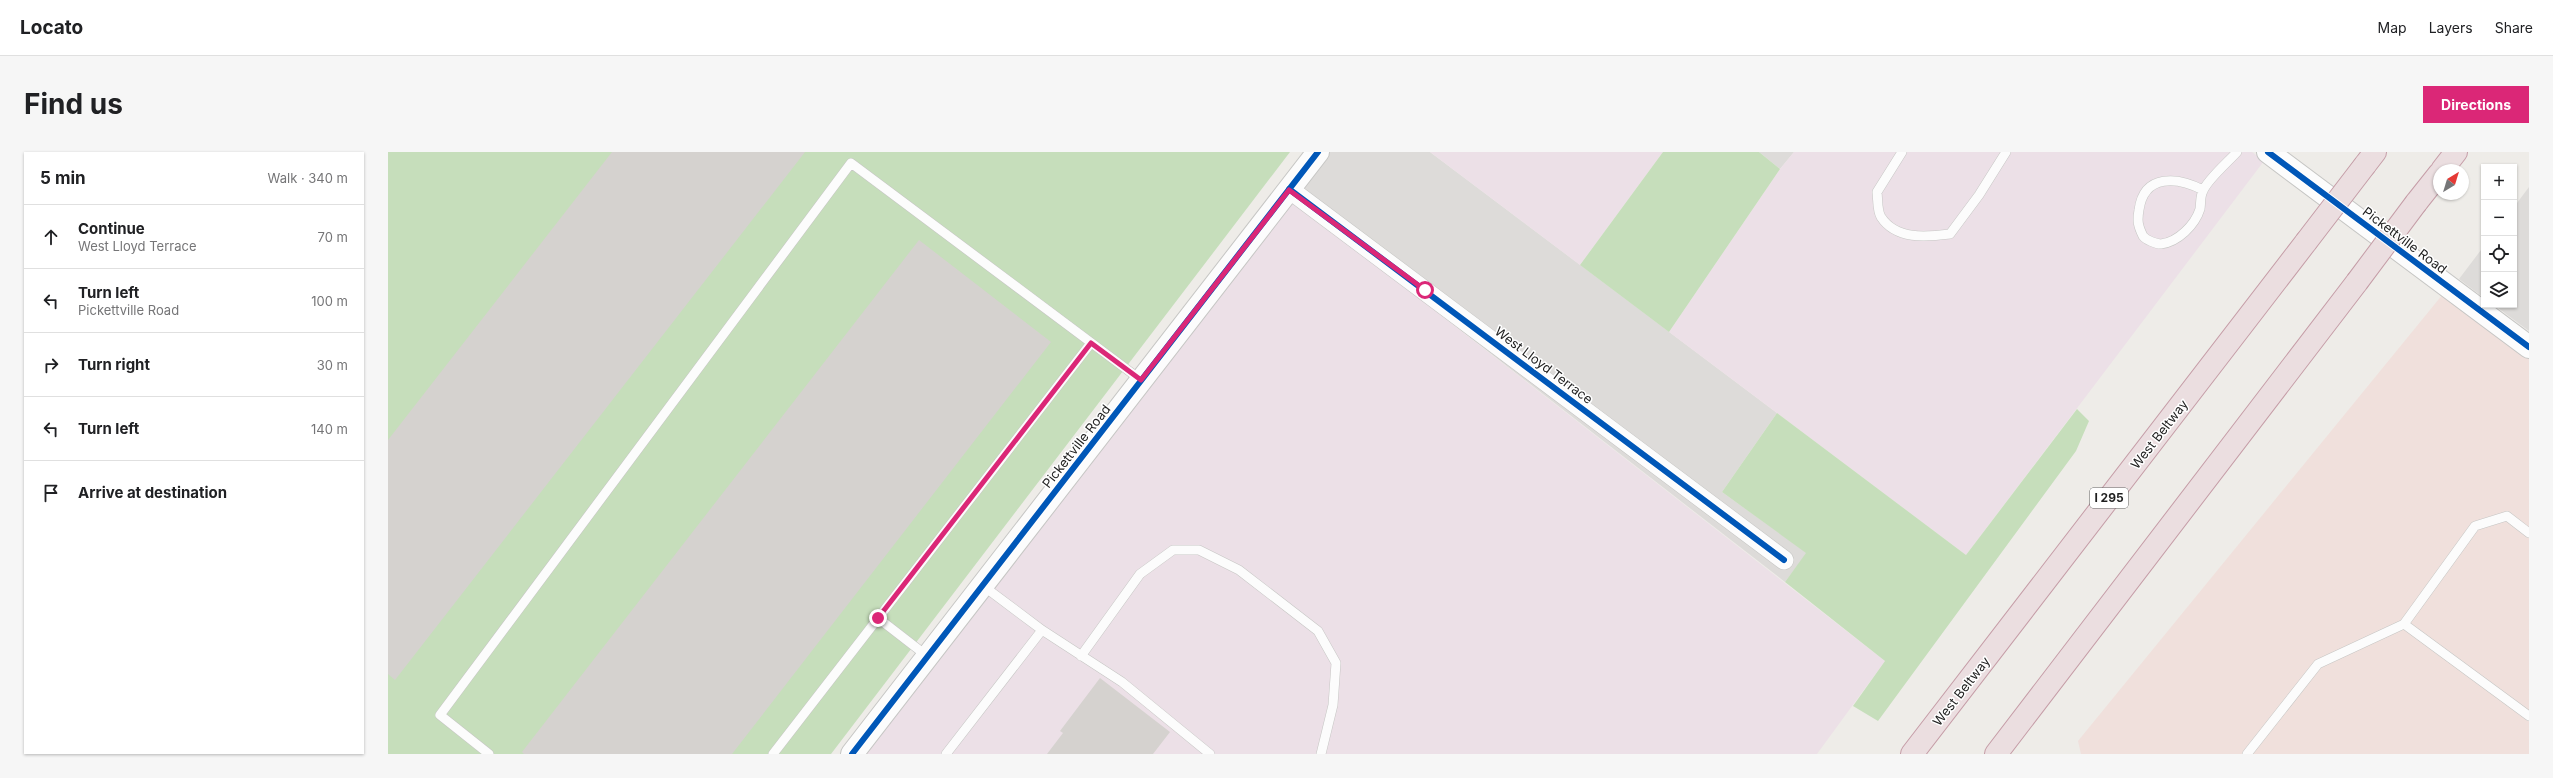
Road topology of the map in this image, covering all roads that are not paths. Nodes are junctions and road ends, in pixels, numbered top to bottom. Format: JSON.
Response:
{"nodes":[{"id":1,"x":1318,"y":152,"type":"edge"},
{"id":2,"x":1902,"y":152,"type":"edge"},
{"id":3,"x":2006,"y":152,"type":"edge"},
{"id":4,"x":2237,"y":152,"type":"edge"},
{"id":5,"x":2268,"y":152,"type":"edge"},
{"id":6,"x":2456,"y":152,"type":"edge"},
{"id":7,"x":2370,"y":158,"type":"edge"},
{"id":8,"x":2447,"y":164,"type":"edge"},
{"id":9,"x":2433,"y":182,"type":"edge"},
{"id":10,"x":1289,"y":190,"type":"junction"},
{"id":11,"x":2203,"y":190,"type":"junction"},
{"id":12,"x":1091,"y":343,"type":"junction"},
{"id":13,"x":2529,"y":347,"type":"edge"},
{"id":14,"x":1141,"y":380,"type":"junction"},
{"id":15,"x":2529,"y":533,"type":"edge"},
{"id":16,"x":1784,"y":560,"type":"dead end"},
{"id":17,"x":982,"y":585,"type":"junction"},
{"id":18,"x":878,"y":618,"type":"junction"},
{"id":19,"x":2404,"y":624,"type":"junction"},
{"id":20,"x":1042,"y":630,"type":"junction"},
{"id":21,"x":928,"y":656,"type":"junction"},
{"id":22,"x":1081,"y":656,"type":"junction"},
{"id":23,"x":2529,"y":716,"type":"edge"},
{"id":24,"x":489,"y":754,"type":"edge"},
{"id":25,"x":773,"y":754,"type":"edge"},
{"id":26,"x":852,"y":754,"type":"edge"},
{"id":27,"x":946,"y":754,"type":"edge"},
{"id":28,"x":1210,"y":754,"type":"edge"},
{"id":29,"x":1321,"y":754,"type":"edge"},
{"id":30,"x":1912,"y":754,"type":"edge"},
{"id":31,"x":1996,"y":754,"type":"edge"},
{"id":32,"x":2247,"y":754,"type":"edge"}],
"edges":[{"from":1,"to":10,"type":"street","name":"Pickettville Road"},
{"from":2,"to":3,"type":"lane"},
{"from":4,"to":11,"type":"lane"},
{"from":5,"to":13,"type":"street","name":"Pickettville Road"},
{"from":6,"to":8,"type":"highway"},
{"from":7,"to":30,"type":"highway","name":"West Beltway","number":"I 295","bridge":true},
{"from":9,"to":31,"type":"highway","bridge":true},
{"from":10,"to":14,"type":"street","name":"Pickettville Road"},
{"from":10,"to":16,"type":"street","name":"West Lloyd Terrace"},
{"from":11,"to":11,"type":"lane"},
{"from":12,"to":14,"type":"lane"},
{"from":12,"to":18,"type":"lane"},
{"from":12,"to":24,"type":"lane"},
{"from":14,"to":17,"type":"street","name":"Pickettville Road"},
{"from":15,"to":19,"type":"lane"},
{"from":17,"to":20,"type":"lane"},
{"from":17,"to":21,"type":"street","name":"Pickettville Road"},
{"from":18,"to":21,"type":"lane"},
{"from":18,"to":25,"type":"lane"},
{"from":19,"to":23,"type":"lane"},
{"from":19,"to":32,"type":"lane"},
{"from":20,"to":22,"type":"lane"},
{"from":20,"to":27,"type":"lane"},
{"from":21,"to":26,"type":"street","name":"Pickettville Road"},
{"from":22,"to":28,"type":"lane"},
{"from":22,"to":29,"type":"lane"}]}
